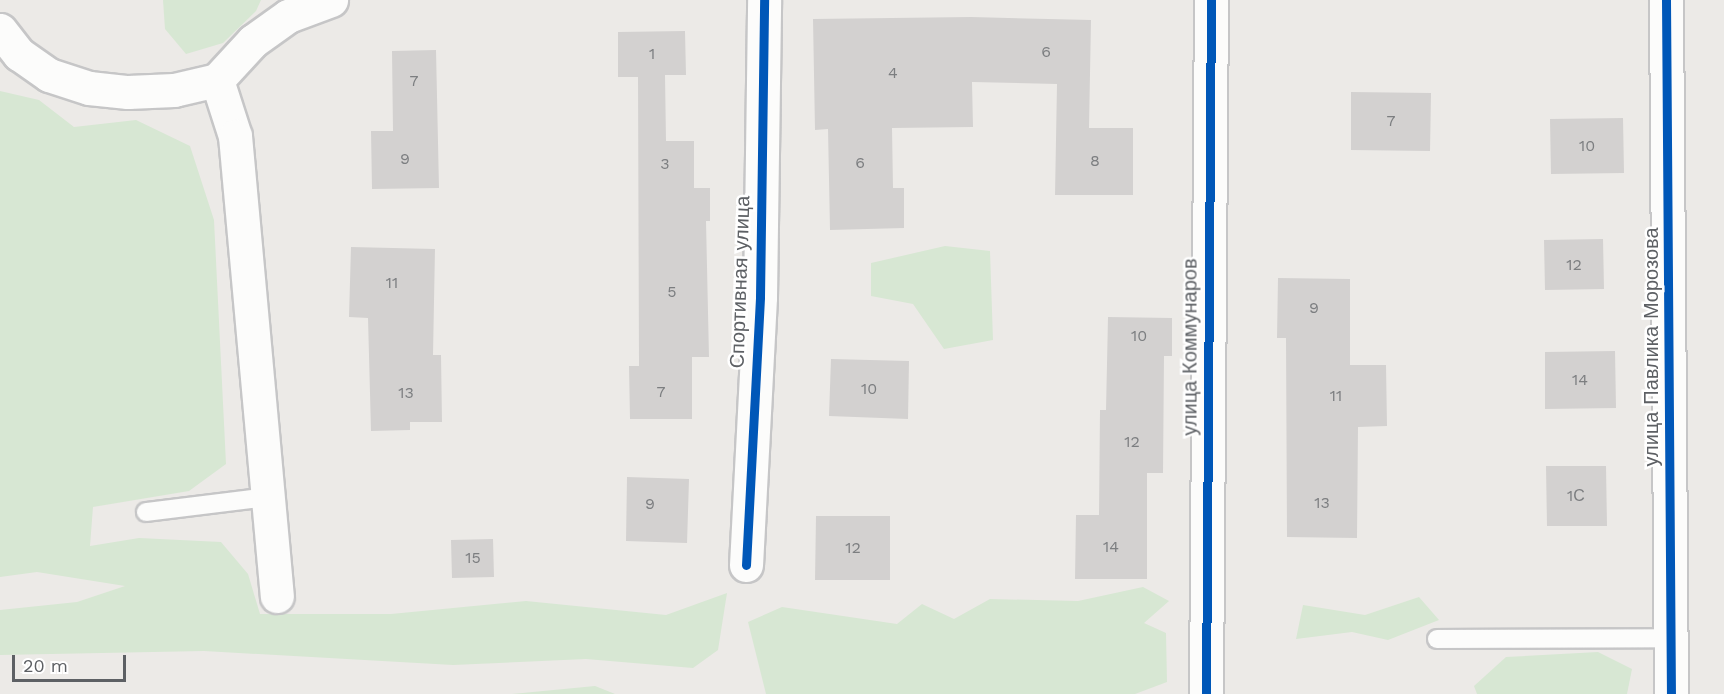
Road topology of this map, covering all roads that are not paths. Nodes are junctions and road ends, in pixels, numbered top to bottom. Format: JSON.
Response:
{"nodes":[{"id":1,"x":331,"y":0,"type":"edge"},
{"id":2,"x":764,"y":0,"type":"edge"},
{"id":3,"x":1211,"y":0,"type":"edge"},
{"id":4,"x":1666,"y":0,"type":"edge"},
{"id":5,"x":286,"y":8,"type":"edge"},
{"id":6,"x":0,"y":30,"type":"edge"},
{"id":7,"x":217,"y":80,"type":"junction"},
{"id":8,"x":268,"y":497,"type":"junction"},
{"id":9,"x":146,"y":512,"type":"dead end"},
{"id":10,"x":746,"y":566,"type":"dead end"},
{"id":11,"x":277,"y":596,"type":"dead end"},
{"id":12,"x":1671,"y":638,"type":"junction"},
{"id":13,"x":1437,"y":639,"type":"dead end"},
{"id":14,"x":1206,"y":694,"type":"edge"},
{"id":15,"x":1671,"y":694,"type":"edge"}],
"edges":[{"from":1,"to":5,"type":"street"},
{"from":2,"to":10,"type":"street","name":"Спортивная улица"},
{"from":3,"to":14,"type":"street","name":"улица Коммунаров"},
{"from":4,"to":12,"type":"street","name":"улица Павлика Морозова"},
{"from":5,"to":7,"type":"street"},
{"from":6,"to":7,"type":"street"},
{"from":7,"to":8,"type":"street"},
{"from":8,"to":9,"type":"lane"},
{"from":8,"to":11,"type":"street"},
{"from":12,"to":13,"type":"lane"},
{"from":12,"to":15,"type":"street","name":"улица Павлика Морозова"}]}
